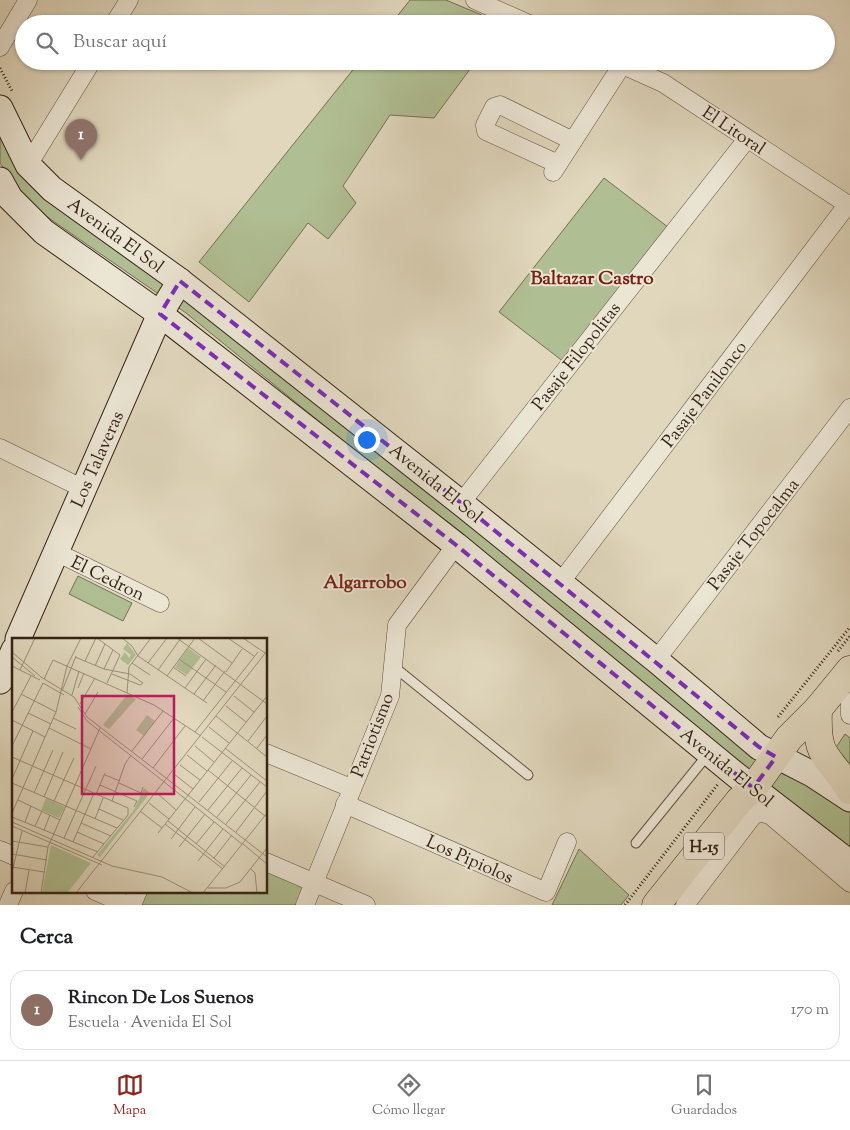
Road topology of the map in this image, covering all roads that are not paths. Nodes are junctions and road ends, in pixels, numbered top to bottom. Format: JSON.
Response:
{"nodes":[{"id":1,"x":28,"y":0,"type":"edge"},
{"id":2,"x":129,"y":0,"type":"edge"},
{"id":3,"x":475,"y":0,"type":"edge"},
{"id":4,"x":19,"y":15,"type":"edge"},
{"id":5,"x":120,"y":15,"type":"edge"},
{"id":6,"x":509,"y":15,"type":"edge"},
{"id":7,"x":15,"y":22,"type":"edge"},
{"id":8,"x":0,"y":47,"type":"edge"},
{"id":9,"x":86,"y":70,"type":"edge"},
{"id":10,"x":614,"y":70,"type":"edge"},
{"id":11,"x":634,"y":70,"type":"edge"},
{"id":12,"x":7,"y":101,"type":"edge"},
{"id":13,"x":748,"y":139,"type":"junction"},
{"id":14,"x":573,"y":141,"type":"junction"},
{"id":15,"x":28,"y":165,"type":"junction"},
{"id":16,"x":0,"y":180,"type":"edge"},
{"id":17,"x":849,"y":205,"type":"edge"},
{"id":18,"x":180,"y":281,"type":"junction"},
{"id":19,"x":160,"y":314,"type":"junction"},
{"id":20,"x":850,"y":408,"type":"edge"},
{"id":21,"x":0,"y":448,"type":"edge"},
{"id":22,"x":84,"y":489,"type":"junction"},
{"id":23,"x":461,"y":503,"type":"junction"},
{"id":24,"x":456,"y":545,"type":"junction"},
{"id":25,"x":56,"y":552,"type":"junction"},
{"id":26,"x":560,"y":583,"type":"junction"},
{"id":27,"x":160,"y":603,"type":"dead end"},
{"id":28,"x":18,"y":638,"type":"edge"},
{"id":29,"x":12,"y":654,"type":"edge"},
{"id":30,"x":656,"y":660,"type":"junction"},
{"id":31,"x":393,"y":666,"type":"junction"},
{"id":32,"x":850,"y":670,"type":"edge"},
{"id":33,"x":0,"y":681,"type":"edge"},
{"id":34,"x":850,"y":702,"type":"edge"},
{"id":35,"x":818,"y":709,"type":"junction"},
{"id":36,"x":850,"y":714,"type":"edge"},
{"id":37,"x":709,"y":753,"type":"junction"},
{"id":38,"x":268,"y":754,"type":"edge"},
{"id":39,"x":776,"y":757,"type":"junction"},
{"id":40,"x":528,"y":775,"type":"dead end"},
{"id":41,"x":753,"y":788,"type":"junction"},
{"id":42,"x":850,"y":790,"type":"edge"},
{"id":43,"x":348,"y":796,"type":"junction"},
{"id":44,"x":850,"y":799,"type":"edge"},
{"id":45,"x":567,"y":842,"type":"dead end"},
{"id":46,"x":636,"y":843,"type":"dead end"},
{"id":47,"x":0,"y":850,"type":"edge"},
{"id":48,"x":844,"y":853,"type":"edge"},
{"id":49,"x":12,"y":855,"type":"edge"},
{"id":50,"x":268,"y":863,"type":"edge"},
{"id":51,"x":314,"y":883,"type":"junction"},
{"id":52,"x":850,"y":883,"type":"edge"},
{"id":53,"x":14,"y":892,"type":"edge"},
{"id":54,"x":138,"y":892,"type":"edge"},
{"id":55,"x":104,"y":898,"type":"edge"},
{"id":56,"x":543,"y":899,"type":"edge"},
{"id":57,"x":693,"y":902,"type":"edge"},
{"id":58,"x":8,"y":905,"type":"edge"},
{"id":59,"x":128,"y":905,"type":"edge"},
{"id":60,"x":132,"y":905,"type":"edge"},
{"id":61,"x":305,"y":905,"type":"edge"},
{"id":62,"x":366,"y":905,"type":"edge"},
{"id":63,"x":656,"y":905,"type":"edge"}],
"edges":[{"from":1,"to":4,"type":"street"},
{"from":2,"to":5,"type":"street"},
{"from":3,"to":6,"type":"street"},
{"from":7,"to":8,"type":"street"},
{"from":9,"to":15,"type":"street"},
{"from":10,"to":14,"type":"street"},
{"from":11,"to":13,"type":"street","name":"El Litoral"},
{"from":12,"to":15,"type":"main road","name":"Avenida El Sol"},
{"from":13,"to":17,"type":"street","name":"El Litoral"},
{"from":13,"to":23,"type":"street","name":"Pasaje Filopolitas"},
{"from":14,"to":14,"type":"street"},
{"from":15,"to":18,"type":"main road","name":"Avenida El Sol"},
{"from":16,"to":19,"type":"main road","name":"Avenida El Sol"},
{"from":17,"to":26,"type":"street","name":"Pasaje Panilonco"},
{"from":18,"to":19,"type":"main road","name":"Los Talaveras"},
{"from":18,"to":23,"type":"main road","name":"Avenida El Sol"},
{"from":19,"to":22,"type":"main road","name":"Los Talaveras"},
{"from":19,"to":24,"type":"main road","name":"Avenida El Sol"},
{"from":20,"to":30,"type":"street","name":"Pasaje Topocalma"},
{"from":21,"to":22,"type":"street"},
{"from":22,"to":25,"type":"main road","name":"Los Talaveras"},
{"from":23,"to":26,"type":"main road","name":"Avenida El Sol"},
{"from":24,"to":31,"type":"street","name":"Patriotismo"},
{"from":24,"to":37,"type":"main road","name":"Avenida El Sol"},
{"from":25,"to":27,"type":"street","name":"El Cedron"},
{"from":25,"to":28,"type":"main road","name":"Los Talaveras"},
{"from":26,"to":30,"type":"main road","name":"Avenida El Sol"},
{"from":29,"to":33,"type":"main road"},
{"from":30,"to":39,"type":"main road","name":"Avenida El Sol"},
{"from":31,"to":40,"type":"lane"},
{"from":31,"to":43,"type":"street","name":"Patriotismo"},
{"from":32,"to":35,"type":"main road","number":"H-15"},
{"from":34,"to":36,"type":"street"},
{"from":35,"to":39,"type":"main road","number":"H-15"},
{"from":35,"to":42,"type":"main road"},
{"from":37,"to":41,"type":"main road","name":"Avenida El Sol"},
{"from":37,"to":46,"type":"lane"},
{"from":38,"to":43,"type":"street","name":"Los Pipiolos"},
{"from":39,"to":41,"type":"main road","number":"H-15"},
{"from":39,"to":44,"type":"main road","name":"Avenida El Sol"},
{"from":41,"to":48,"type":"main road","name":"Avenida El Sol"},
{"from":41,"to":63,"type":"main road","number":"H-15"},
{"from":43,"to":51,"type":"street","name":"Patriotismo"},
{"from":43,"to":56,"type":"street","name":"Los Pipiolos"},
{"from":45,"to":56,"type":"street","name":"Los Pipiolos"},
{"from":47,"to":49,"type":"street"},
{"from":50,"to":51,"type":"street"},
{"from":51,"to":61,"type":"street","name":"Patriotismo"},
{"from":51,"to":62,"type":"street"},
{"from":52,"to":57,"type":"street"},
{"from":53,"to":58,"type":"street"},
{"from":54,"to":60,"type":"street"},
{"from":55,"to":59,"type":"street"}]}
